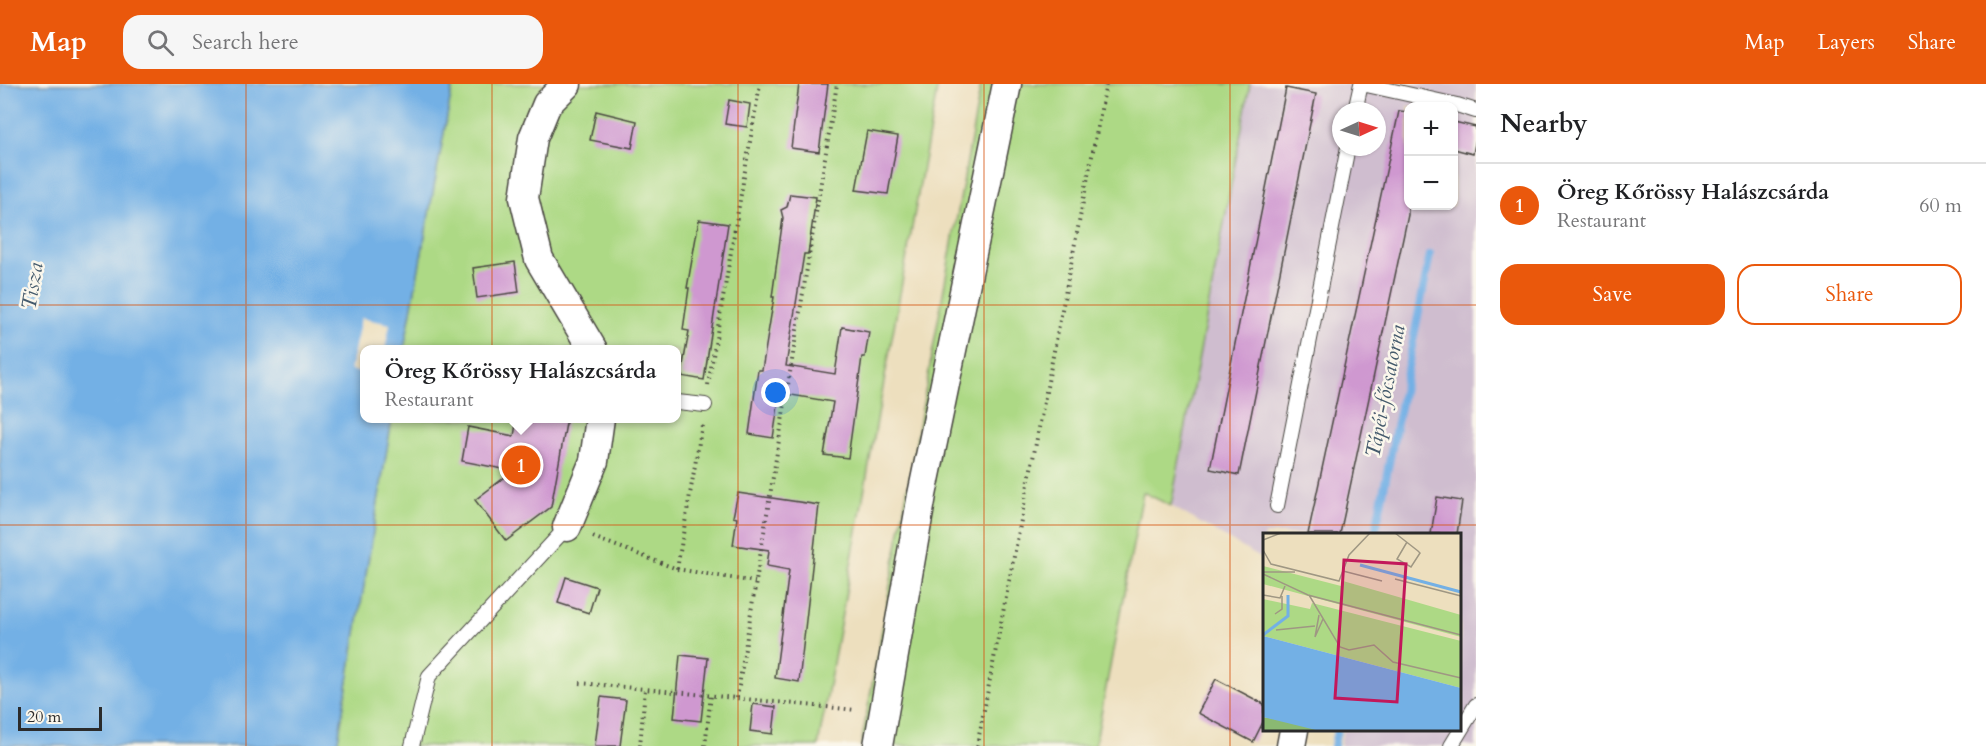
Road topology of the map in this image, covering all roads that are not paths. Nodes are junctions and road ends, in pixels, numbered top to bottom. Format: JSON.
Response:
{"nodes":[{"id":1,"x":567,"y":84,"type":"edge"},
{"id":2,"x":1007,"y":84,"type":"edge"},
{"id":3,"x":1361,"y":84,"type":"edge"},
{"id":4,"x":1357,"y":102,"type":"edge"},
{"id":5,"x":1476,"y":111,"type":"edge"},
{"id":6,"x":1346,"y":156,"type":"edge"},
{"id":7,"x":589,"y":345,"type":"edge"},
{"id":8,"x":681,"y":402,"type":"edge"},
{"id":9,"x":705,"y":405,"type":"road end"},
{"id":10,"x":599,"y":423,"type":"edge"},
{"id":11,"x":1277,"y":506,"type":"dead end"},
{"id":12,"x":567,"y":527,"type":"joint"},
{"id":13,"x":1476,"y":705,"type":"edge"},
{"id":14,"x":1461,"y":730,"type":"edge"},
{"id":15,"x":1294,"y":731,"type":"edge"},
{"id":16,"x":1460,"y":731,"type":"edge"},
{"id":17,"x":412,"y":746,"type":"edge"},
{"id":18,"x":878,"y":746,"type":"edge"},
{"id":19,"x":1291,"y":746,"type":"edge"},
{"id":20,"x":1451,"y":746,"type":"edge"}],
"edges":[{"from":1,"to":7,"type":"street"},
{"from":2,"to":18,"type":"street"},
{"from":3,"to":4,"type":"lane"},
{"from":3,"to":5,"type":"lane"},
{"from":6,"to":11,"type":"lane"},
{"from":8,"to":9,"type":"lane"},
{"from":10,"to":12,"type":"street"},
{"from":12,"to":17,"type":"lane"},
{"from":13,"to":14,"type":"lane"},
{"from":15,"to":19,"type":"street"},
{"from":16,"to":20,"type":"lane"}]}
